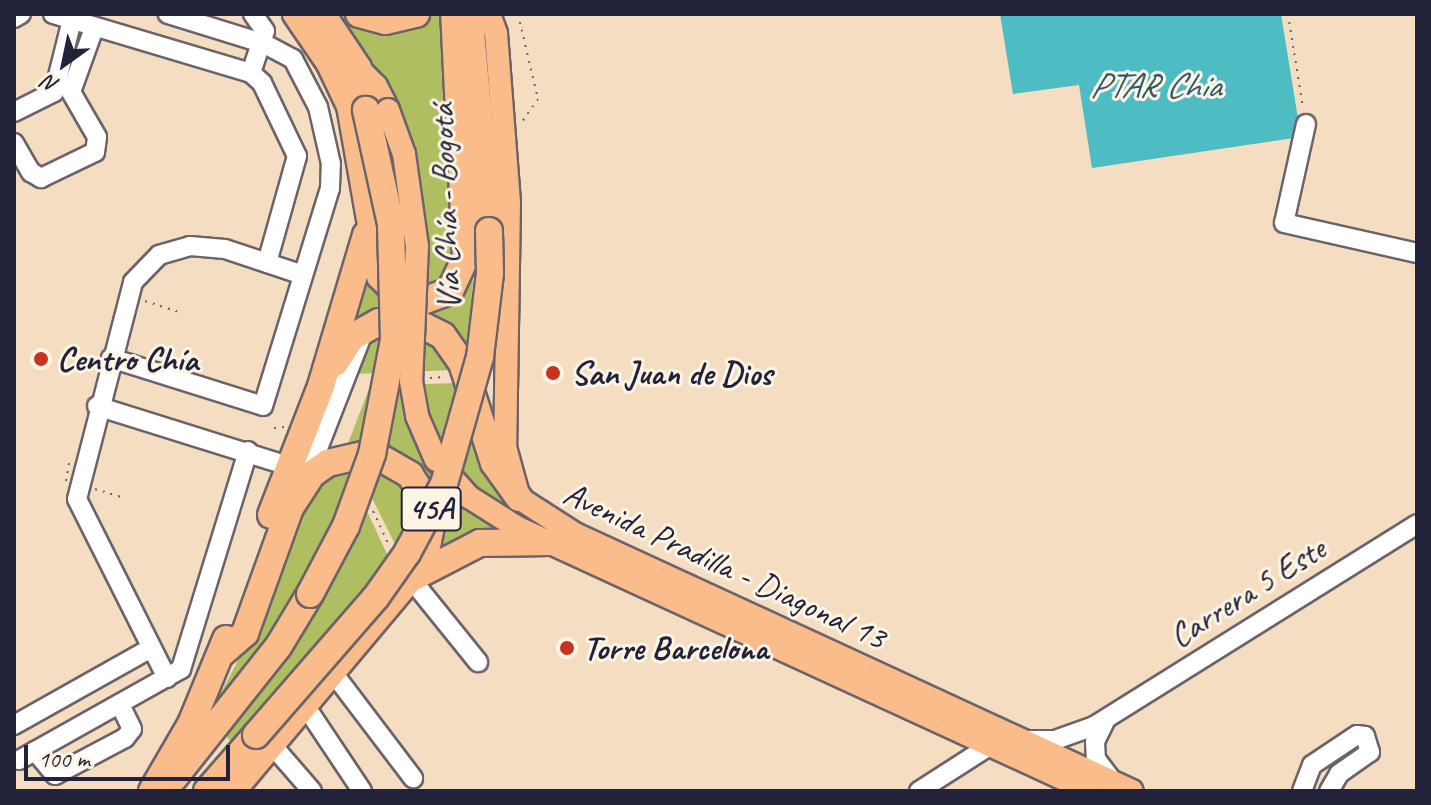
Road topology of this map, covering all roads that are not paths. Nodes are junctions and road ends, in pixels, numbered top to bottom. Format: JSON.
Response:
{"nodes":[{"id":1,"x":21,"y":14,"type":"edge"},
{"id":2,"x":53,"y":14,"type":"edge"},
{"id":3,"x":168,"y":14,"type":"edge"},
{"id":4,"x":253,"y":14,"type":"edge"},
{"id":5,"x":296,"y":14,"type":"edge"},
{"id":6,"x":322,"y":14,"type":"edge"},
{"id":7,"x":359,"y":14,"type":"edge"},
{"id":8,"x":416,"y":14,"type":"edge"},
{"id":9,"x":454,"y":14,"type":"edge"},
{"id":10,"x":470,"y":14,"type":"edge"},
{"id":11,"x":489,"y":14,"type":"edge"},
{"id":12,"x":14,"y":18,"type":"edge"},
{"id":13,"x":72,"y":20,"type":"junction"},
{"id":14,"x":94,"y":28,"type":"junction"},
{"id":15,"x":265,"y":44,"type":"junction"},
{"id":16,"x":251,"y":73,"type":"junction"},
{"id":17,"x":63,"y":92,"type":"junction"},
{"id":18,"x":377,"y":110,"type":"junction"},
{"id":19,"x":14,"y":112,"type":"edge"},
{"id":20,"x":1306,"y":124,"type":"road end"},
{"id":21,"x":14,"y":143,"type":"edge"},
{"id":22,"x":369,"y":228,"type":"junction"},
{"id":23,"x":1417,"y":253,"type":"edge"},
{"id":24,"x":267,"y":263,"type":"junction"},
{"id":25,"x":303,"y":275,"type":"junction"},
{"id":26,"x":365,"y":328,"type":"junction"},
{"id":27,"x":111,"y":358,"type":"junction"},
{"id":28,"x":321,"y":386,"type":"junction"},
{"id":29,"x":97,"y":406,"type":"junction"},
{"id":30,"x":248,"y":451,"type":"junction"},
{"id":31,"x":294,"y":478,"type":"junction"},
{"id":32,"x":519,"y":498,"type":"junction"},
{"id":33,"x":1417,"y":524,"type":"edge"},
{"id":34,"x":551,"y":542,"type":"junction"},
{"id":35,"x":411,"y":579,"type":"junction"},
{"id":36,"x":151,"y":648,"type":"junction"},
{"id":37,"x":478,"y":662,"type":"dead end"},
{"id":38,"x":334,"y":674,"type":"junction"},
{"id":39,"x":167,"y":678,"type":"junction"},
{"id":40,"x":120,"y":704,"type":"junction"},
{"id":41,"x":306,"y":707,"type":"junction"},
{"id":42,"x":1110,"y":715,"type":"junction"},
{"id":43,"x":14,"y":725,"type":"edge"},
{"id":44,"x":1014,"y":738,"type":"junction"},
{"id":45,"x":264,"y":740,"type":"junction"},
{"id":46,"x":991,"y":745,"type":"junction"},
{"id":47,"x":413,"y":778,"type":"dead end"},
{"id":48,"x":1124,"y":788,"type":"edge"},
{"id":49,"x":152,"y":791,"type":"edge"},
{"id":50,"x":163,"y":791,"type":"edge"},
{"id":51,"x":207,"y":791,"type":"edge"},
{"id":52,"x":232,"y":791,"type":"edge"},
{"id":53,"x":312,"y":791,"type":"edge"},
{"id":54,"x":362,"y":791,"type":"edge"},
{"id":55,"x":919,"y":791,"type":"edge"},
{"id":56,"x":1090,"y":791,"type":"edge"},
{"id":57,"x":1302,"y":791,"type":"edge"},
{"id":58,"x":1329,"y":791,"type":"edge"}],
"edges":[{"from":1,"to":12,"type":"street"},
{"from":2,"to":13,"type":"street"},
{"from":3,"to":15,"type":"street"},
{"from":4,"to":15,"type":"street"},
{"from":5,"to":22,"type":"highway"},
{"from":6,"to":18,"type":"highway","number":"45A"},
{"from":7,"to":8,"type":"highway"},
{"from":9,"to":22,"type":"highway"},
{"from":10,"to":45,"type":"highway","name":"Vía Chía - Bogotá","number":"45A","bridge":true},
{"from":11,"to":32,"type":"main road","name":"Avenida Pradilla - Diagonal 13"},
{"from":13,"to":14,"type":"street"},
{"from":13,"to":17,"type":"street"},
{"from":14,"to":16,"type":"street"},
{"from":14,"to":17,"type":"street"},
{"from":15,"to":16,"type":"street"},
{"from":15,"to":25,"type":"street"},
{"from":16,"to":24,"type":"street"},
{"from":17,"to":19,"type":"street"},
{"from":17,"to":21,"type":"street"},
{"from":18,"to":34,"type":"main road","name":"Avenida Pradilla - Diagonal 13","bridge":true},
{"from":18,"to":50,"type":"highway","number":"45A","bridge":true},
{"from":20,"to":23,"type":"street"},
{"from":22,"to":28,"type":"highway"},
{"from":24,"to":25,"type":"street"},
{"from":24,"to":27,"type":"street"},
{"from":25,"to":27,"type":"street"},
{"from":26,"to":28,"type":"highway"},
{"from":26,"to":31,"type":"street"},
{"from":26,"to":32,"type":"highway"},
{"from":27,"to":29,"type":"street"},
{"from":28,"to":31,"type":"highway"},
{"from":29,"to":30,"type":"street"},
{"from":29,"to":36,"type":"street"},
{"from":30,"to":31,"type":"street"},
{"from":30,"to":39,"type":"street"},
{"from":31,"to":35,"type":"highway"},
{"from":31,"to":49,"type":"highway"},
{"from":32,"to":44,"type":"main road","name":"Avenida Pradilla - Diagonal 13"},
{"from":33,"to":42,"type":"street","name":"Carrera 5 Este"},
{"from":34,"to":35,"type":"highway"},
{"from":34,"to":46,"type":"main road","name":"Avenida Pradilla - Diagonal 13"},
{"from":35,"to":37,"type":"street"},
{"from":35,"to":38,"type":"highway"},
{"from":36,"to":39,"type":"street"},
{"from":36,"to":43,"type":"street"},
{"from":38,"to":41,"type":"highway"},
{"from":38,"to":47,"type":"street"},
{"from":39,"to":40,"type":"street"},
{"from":40,"to":40,"type":"street"},
{"from":41,"to":45,"type":"highway"},
{"from":41,"to":54,"type":"street"},
{"from":42,"to":44,"type":"street","name":"Carrera 5 Este"},
{"from":42,"to":48,"type":"street"},
{"from":44,"to":48,"type":"main road","name":"Avenida Pradilla - Diagonal 13"},
{"from":45,"to":51,"type":"highway","name":"Vía Chía - Bogotá","number":"45A"},
{"from":45,"to":52,"type":"highway"},
{"from":45,"to":53,"type":"street"},
{"from":46,"to":55,"type":"street"},
{"from":46,"to":56,"type":"main road","name":"Avenida Pradilla - Diagonal 13"},
{"from":57,"to":58,"type":"street"}]}
